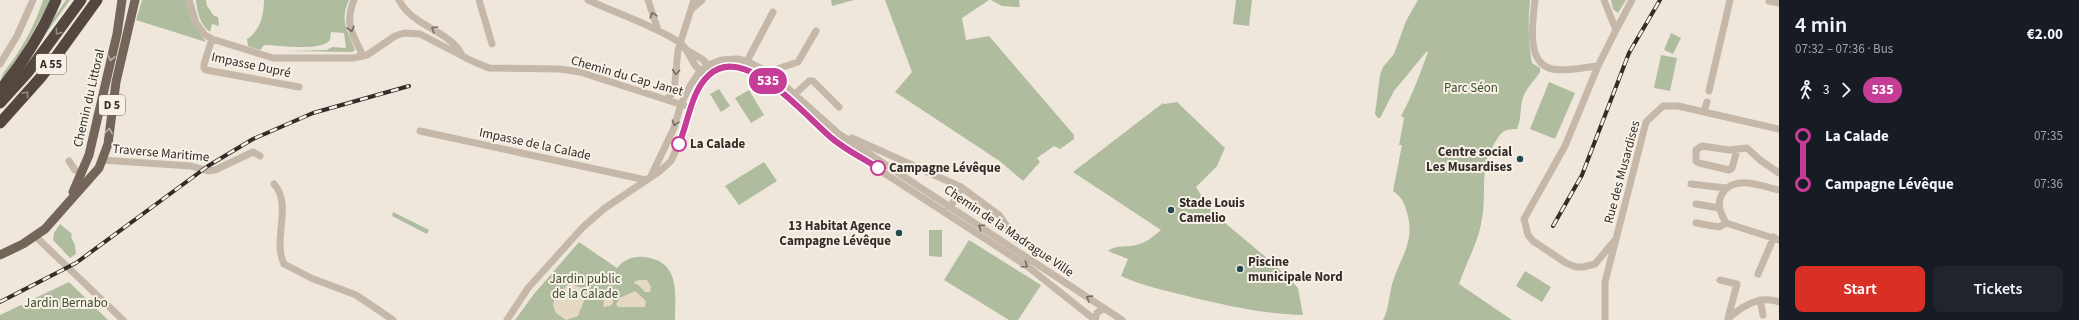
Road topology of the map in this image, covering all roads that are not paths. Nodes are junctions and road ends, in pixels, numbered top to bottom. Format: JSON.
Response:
{"nodes":[{"id":1,"x":33,"y":0,"type":"edge"},
{"id":2,"x":56,"y":0,"type":"edge"},
{"id":3,"x":81,"y":0,"type":"edge"},
{"id":4,"x":97,"y":0,"type":"edge"},
{"id":5,"x":122,"y":0,"type":"edge"},
{"id":6,"x":135,"y":0,"type":"edge"},
{"id":7,"x":189,"y":0,"type":"edge"},
{"id":8,"x":354,"y":0,"type":"edge"},
{"id":9,"x":399,"y":0,"type":"edge"},
{"id":10,"x":479,"y":0,"type":"edge"},
{"id":11,"x":588,"y":0,"type":"edge"},
{"id":12,"x":648,"y":0,"type":"edge"},
{"id":13,"x":694,"y":0,"type":"edge"},
{"id":14,"x":702,"y":0,"type":"edge"},
{"id":15,"x":1535,"y":0,"type":"edge"},
{"id":16,"x":1604,"y":0,"type":"edge"},
{"id":17,"x":1632,"y":0,"type":"edge"},
{"id":18,"x":1730,"y":0,"type":"edge"},
{"id":19,"x":1769,"y":0,"type":"edge"},
{"id":20,"x":1779,"y":3,"type":"edge"},
{"id":21,"x":692,"y":10,"type":"junction"},
{"id":22,"x":773,"y":12,"type":"dead end"},
{"id":23,"x":658,"y":30,"type":"junction"},
{"id":24,"x":1616,"y":30,"type":"junction"},
{"id":25,"x":816,"y":31,"type":"dead end"},
{"id":26,"x":212,"y":39,"type":"junction"},
{"id":27,"x":492,"y":44,"type":"dead end"},
{"id":28,"x":682,"y":46,"type":"junction"},
{"id":29,"x":462,"y":55,"type":"junction"},
{"id":30,"x":363,"y":56,"type":"junction"},
{"id":31,"x":746,"y":61,"type":"junction"},
{"id":32,"x":0,"y":64,"type":"edge"},
{"id":33,"x":709,"y":65,"type":"junction"},
{"id":34,"x":1598,"y":66,"type":"junction"},
{"id":35,"x":743,"y":68,"type":"junction"},
{"id":36,"x":700,"y":71,"type":"junction"},
{"id":37,"x":710,"y":74,"type":"junction"},
{"id":38,"x":770,"y":77,"type":"junction"},
{"id":39,"x":299,"y":87,"type":"dead end"},
{"id":40,"x":0,"y":90,"type":"edge"},
{"id":41,"x":1709,"y":91,"type":"dead end"},
{"id":42,"x":794,"y":95,"type":"junction"},
{"id":43,"x":667,"y":99,"type":"junction"},
{"id":44,"x":1707,"y":102,"type":"dead end"},
{"id":45,"x":0,"y":103,"type":"edge"},
{"id":46,"x":681,"y":104,"type":"junction"},
{"id":47,"x":839,"y":107,"type":"dead end"},
{"id":48,"x":692,"y":108,"type":"junction"},
{"id":49,"x":1704,"y":112,"type":"junction"},
{"id":50,"x":0,"y":123,"type":"edge"},
{"id":51,"x":1779,"y":129,"type":"edge"},
{"id":52,"x":420,"y":131,"type":"dead end"},
{"id":53,"x":846,"y":138,"type":"junction"},
{"id":54,"x":844,"y":147,"type":"junction"},
{"id":55,"x":1737,"y":150,"type":"junction"},
{"id":56,"x":260,"y":156,"type":"dead end"},
{"id":57,"x":873,"y":156,"type":"junction"},
{"id":58,"x":102,"y":160,"type":"junction"},
{"id":59,"x":69,"y":161,"type":"dead end"},
{"id":60,"x":902,"y":161,"type":"junction"},
{"id":61,"x":894,"y":170,"type":"junction"},
{"id":62,"x":82,"y":173,"type":"junction"},
{"id":63,"x":1779,"y":173,"type":"edge"},
{"id":64,"x":648,"y":178,"type":"junction"},
{"id":65,"x":274,"y":184,"type":"dead end"},
{"id":66,"x":1691,"y":184,"type":"dead end"},
{"id":67,"x":961,"y":187,"type":"junction"},
{"id":68,"x":1726,"y":188,"type":"junction"},
{"id":69,"x":1779,"y":190,"type":"edge"},
{"id":70,"x":913,"y":191,"type":"junction"},
{"id":71,"x":922,"y":197,"type":"junction"},
{"id":72,"x":70,"y":199,"type":"junction"},
{"id":73,"x":1696,"y":204,"type":"dead end"},
{"id":74,"x":950,"y":206,"type":"junction"},
{"id":75,"x":1719,"y":208,"type":"junction"},
{"id":76,"x":1696,"y":223,"type":"dead end"},
{"id":77,"x":1726,"y":223,"type":"junction"},
{"id":78,"x":35,"y":236,"type":"junction"},
{"id":79,"x":1617,"y":237,"type":"junction"},
{"id":80,"x":1776,"y":238,"type":"edge"},
{"id":81,"x":1017,"y":240,"type":"dead end"},
{"id":82,"x":0,"y":255,"type":"edge"},
{"id":83,"x":1758,"y":274,"type":"dead end"},
{"id":84,"x":1720,"y":280,"type":"dead end"},
{"id":85,"x":1760,"y":300,"type":"junction"},
{"id":86,"x":1779,"y":302,"type":"edge"},
{"id":87,"x":1104,"y":308,"type":"junction"},
{"id":88,"x":1763,"y":315,"type":"dead end"},
{"id":89,"x":1111,"y":316,"type":"edge"},
{"id":90,"x":1727,"y":319,"type":"edge"},
{"id":91,"x":123,"y":320,"type":"edge"},
{"id":92,"x":393,"y":320,"type":"edge"},
{"id":93,"x":507,"y":320,"type":"edge"},
{"id":94,"x":1095,"y":320,"type":"edge"},
{"id":95,"x":1122,"y":320,"type":"edge"},
{"id":96,"x":1605,"y":320,"type":"edge"}],
"edges":[{"from":1,"to":32,"type":"street"},
{"from":2,"to":40,"type":"highway"},
{"from":3,"to":45,"type":"highway","number":"A 55","one_way":true},
{"from":50,"to":4,"type":"highway","number":"A 55","one_way":true},
{"from":5,"to":62,"type":"main road","name":"Chemin du Littoral","number":"D 5","one_way":true},
{"from":58,"to":6,"type":"main road","name":"Chemin du Littoral","number":"D 5","one_way":true},
{"from":7,"to":26,"type":"street"},
{"from":8,"to":30,"type":"street","one_way":true},
{"from":29,"to":9,"type":"street","one_way":true},
{"from":10,"to":27,"type":"street"},
{"from":11,"to":23,"type":"street"},
{"from":23,"to":12,"type":"street","one_way":true},
{"from":13,"to":21,"type":"street"},
{"from":14,"to":21,"type":"street"},
{"from":15,"to":34,"type":"street"},
{"from":16,"to":24,"type":"street"},
{"from":17,"to":24,"type":"street"},
{"from":18,"to":41,"type":"street"},
{"from":19,"to":20,"type":"street"},
{"from":21,"to":28,"type":"street"},
{"from":22,"to":31,"type":"street"},
{"from":23,"to":28,"type":"street"},
{"from":24,"to":34,"type":"street"},
{"from":25,"to":38,"type":"street"},
{"from":26,"to":30,"type":"street"},
{"from":26,"to":39,"type":"street","name":"Impasse Dupré"},
{"from":28,"to":33,"type":"street"},
{"from":28,"to":36,"type":"street"},
{"from":28,"to":43,"type":"street","one_way":true},
{"from":29,"to":30,"type":"street","name":"Chemin du Cap Janet"},
{"from":29,"to":43,"type":"street","name":"Chemin du Cap Janet"},
{"from":31,"to":33,"type":"street","name":"Chemin de la Madrague Ville"},
{"from":31,"to":35,"type":"street"},
{"from":31,"to":38,"type":"street","name":"Chemin de la Madrague Ville"},
{"from":33,"to":36,"type":"street","name":"Chemin de la Madrague Ville"},
{"from":33,"to":37,"type":"street"},
{"from":34,"to":79,"type":"street"},
{"from":35,"to":37,"type":"street","name":"Chemin de la Madrague Ville"},
{"from":35,"to":38,"type":"street","name":"Chemin de la Madrague Ville"},
{"from":36,"to":37,"type":"street"},
{"from":36,"to":46,"type":"street","name":"Chemin de la Madrague Ville"},
{"from":37,"to":48,"type":"street"},
{"from":38,"to":42,"type":"street","name":"Chemin de la Madrague Ville"},
{"from":38,"to":54,"type":"street","name":"Chemin de la Madrague Ville"},
{"from":42,"to":47,"type":"street"},
{"from":42,"to":53,"type":"street","name":"Chemin de la Madrague Ville"},
{"from":43,"to":46,"type":"street","name":"Chemin du Cap Janet"},
{"from":44,"to":49,"type":"street"},
{"from":46,"to":48,"type":"street","name":"Chemin du Cap Janet"},
{"from":46,"to":64,"type":"street","name":"Chemin de la Madrague Ville","one_way":true},
{"from":48,"to":64,"type":"street"},
{"from":49,"to":51,"type":"street","name":"Rue des Musardises"},
{"from":49,"to":79,"type":"street","name":"Rue des Musardises"},
{"from":52,"to":64,"type":"street","name":"Impasse de la Calade"},
{"from":53,"to":57,"type":"street","name":"Chemin de la Madrague Ville"},
{"from":53,"to":60,"type":"street"},
{"from":54,"to":57,"type":"street"},
{"from":54,"to":70,"type":"street","name":"Chemin de la Madrague Ville"},
{"from":55,"to":55,"type":"street"},
{"from":55,"to":63,"type":"street"},
{"from":56,"to":58,"type":"street","name":"Traverse Maritime"},
{"from":57,"to":61,"type":"street","name":"Chemin de la Madrague Ville"},
{"from":58,"to":72,"type":"main road","name":"Chemin du Littoral","number":"D 5"},
{"from":59,"to":62,"type":"street"},
{"from":60,"to":61,"type":"street"},
{"from":60,"to":67,"type":"street"},
{"from":61,"to":70,"type":"street"},
{"from":61,"to":74,"type":"street","name":"Chemin de la Madrague Ville"},
{"from":62,"to":72,"type":"main road","name":"Chemin du Littoral","number":"D 5"},
{"from":64,"to":93,"type":"street"},
{"from":65,"to":92,"type":"street"},
{"from":66,"to":68,"type":"street"},
{"from":67,"to":74,"type":"street"},
{"from":67,"to":81,"type":"street"},
{"from":68,"to":69,"type":"street"},
{"from":68,"to":75,"type":"street"},
{"from":70,"to":71,"type":"street","name":"Chemin de la Madrague Ville"},
{"from":71,"to":74,"type":"street"},
{"from":71,"to":94,"type":"street","name":"Chemin de la Madrague Ville","one_way":true},
{"from":72,"to":78,"type":"main road","name":"Chemin du Littoral","number":"D 5"},
{"from":73,"to":75,"type":"street"},
{"from":87,"to":74,"type":"street","name":"Chemin de la Madrague Ville","one_way":true},
{"from":75,"to":77,"type":"street"},
{"from":76,"to":77,"type":"street"},
{"from":77,"to":80,"type":"street"},
{"from":78,"to":82,"type":"main road","name":"Chemin du Littoral","number":"D 5"},
{"from":78,"to":91,"type":"street"},
{"from":79,"to":96,"type":"street","name":"Rue des Musardises"},
{"from":80,"to":83,"type":"street"},
{"from":84,"to":90,"type":"street"},
{"from":85,"to":86,"type":"street"},
{"from":85,"to":88,"type":"street"},
{"from":85,"to":90,"type":"street"},
{"from":87,"to":89,"type":"street","name":"Chemin de la Madrague Ville"},
{"from":87,"to":94,"type":"street"},
{"from":89,"to":95,"type":"street","name":"Chemin de la Madrague Ville"}]}
